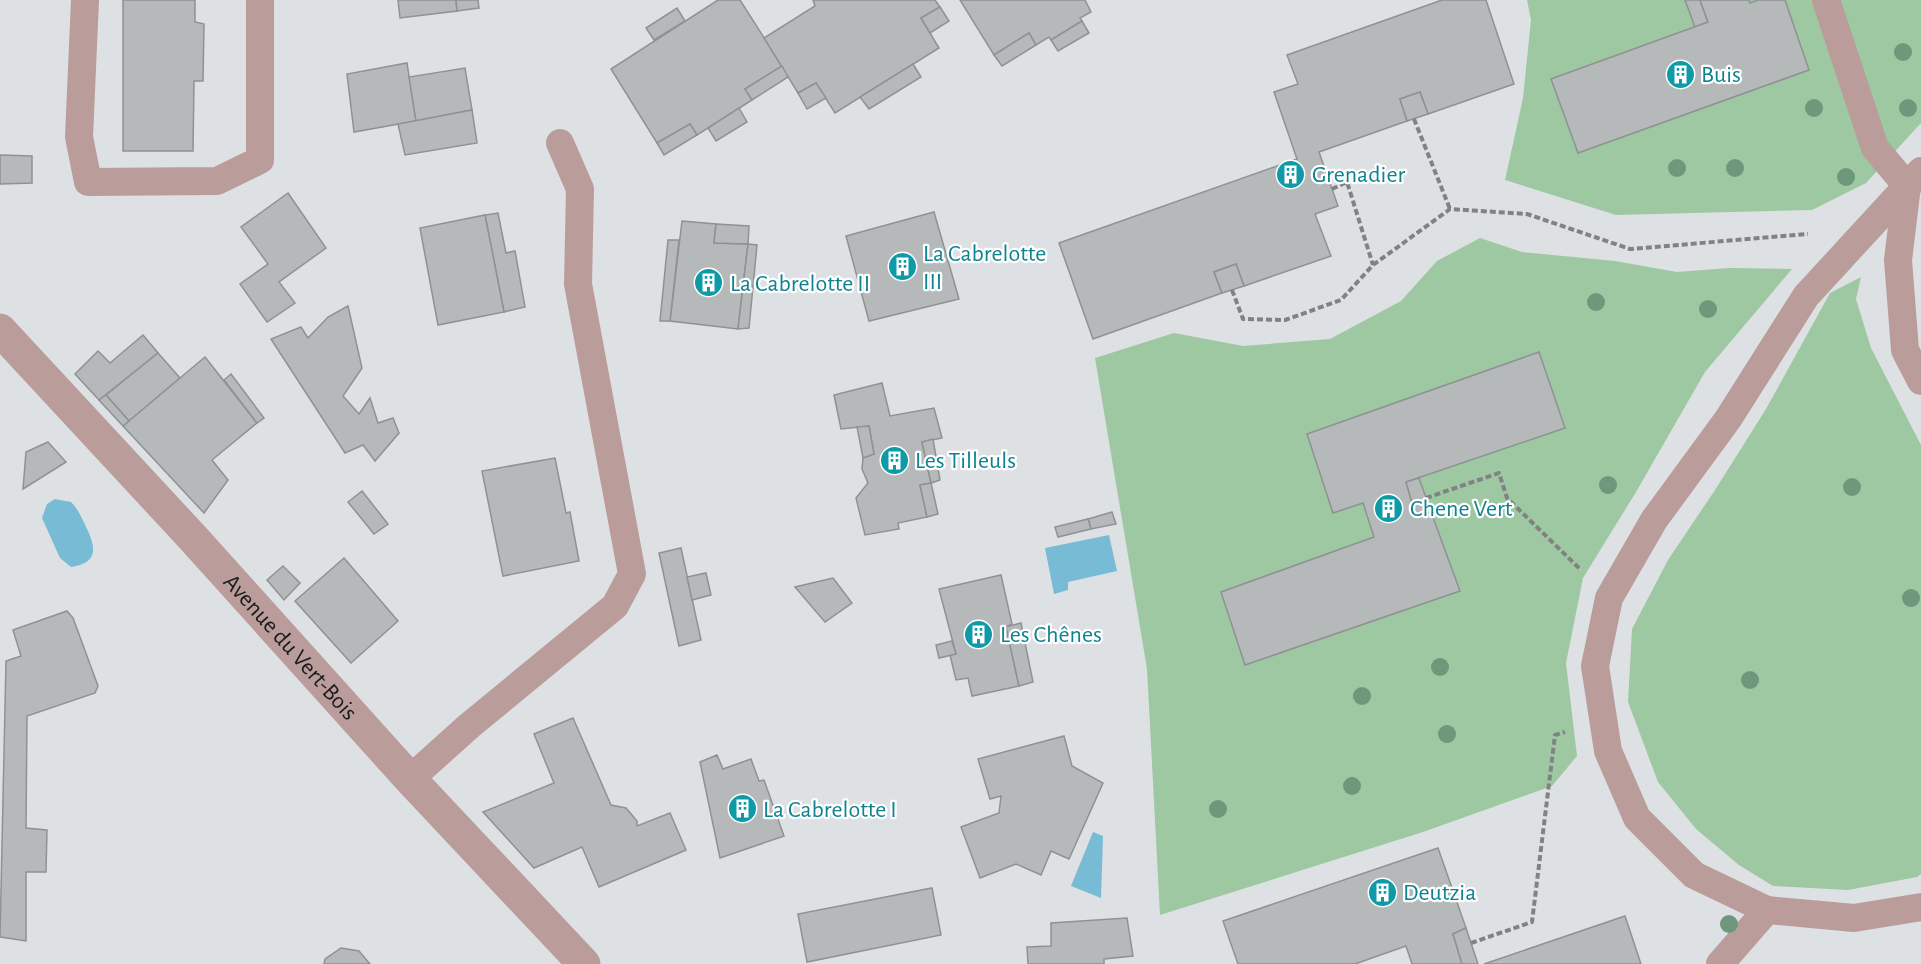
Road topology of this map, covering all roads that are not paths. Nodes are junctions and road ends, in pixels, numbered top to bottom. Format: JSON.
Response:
{"nodes":[{"id":1,"x":86,"y":0,"type":"edge"},
{"id":2,"x":260,"y":0,"type":"edge"},
{"id":3,"x":1826,"y":0,"type":"edge"},
{"id":4,"x":560,"y":143,"type":"dead end"},
{"id":5,"x":1914,"y":178,"type":"edge"},
{"id":6,"x":0,"y":330,"type":"edge"},
{"id":7,"x":1921,"y":381,"type":"edge"},
{"id":8,"x":410,"y":779,"type":"junction"},
{"id":9,"x":1921,"y":907,"type":"edge"},
{"id":10,"x":1767,"y":910,"type":"junction"},
{"id":11,"x":584,"y":964,"type":"edge"},
{"id":12,"x":1720,"y":964,"type":"edge"}],
"edges":[{"from":1,"to":2,"type":"lane"},
{"from":3,"to":5,"type":"lane"},
{"from":4,"to":8,"type":"lane"},
{"from":5,"to":7,"type":"lane"},
{"from":5,"to":10,"type":"lane"},
{"from":6,"to":8,"type":"street","name":"Avenue du Vert-Bois"},
{"from":8,"to":11,"type":"street","name":"Avenue du Vert-Bois"},
{"from":9,"to":10,"type":"lane"},
{"from":10,"to":12,"type":"lane"}]}
